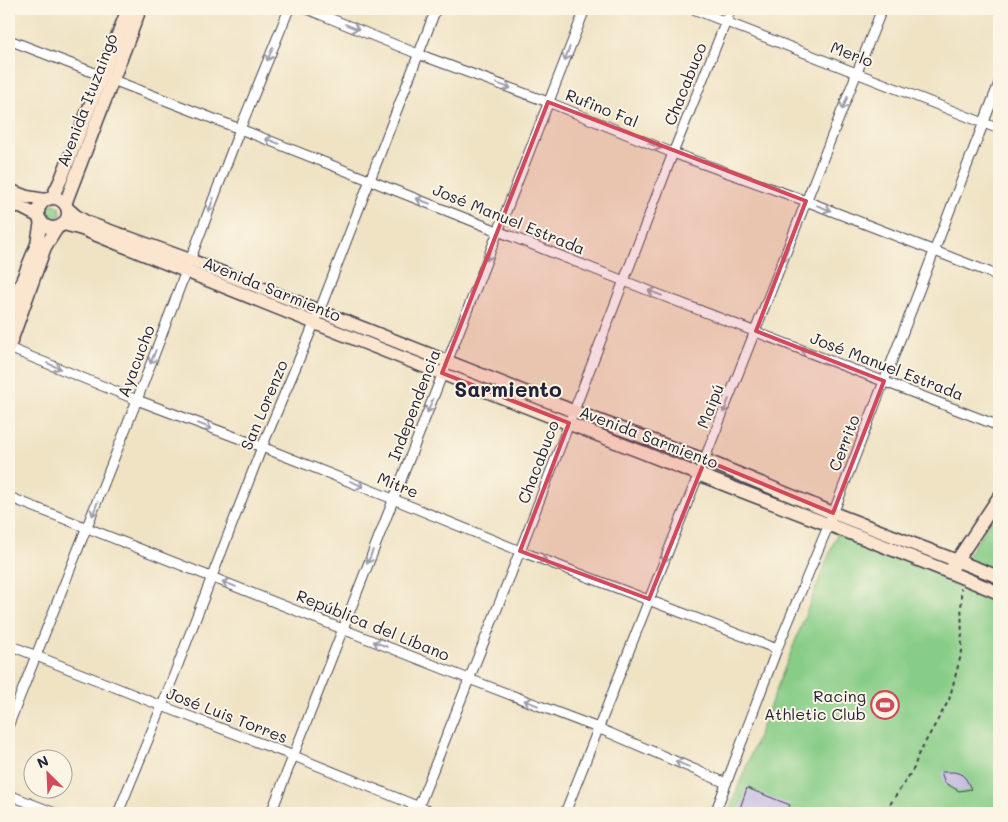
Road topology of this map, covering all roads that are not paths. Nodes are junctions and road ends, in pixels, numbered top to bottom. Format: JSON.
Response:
{"nodes":[{"id":1,"x":128,"y":9,"type":"edge"},
{"id":2,"x":140,"y":9,"type":"edge"},
{"id":3,"x":289,"y":9,"type":"edge"},
{"id":4,"x":307,"y":9,"type":"edge"},
{"id":5,"x":436,"y":9,"type":"edge"},
{"id":6,"x":585,"y":9,"type":"edge"},
{"id":7,"x":693,"y":9,"type":"edge"},
{"id":8,"x":731,"y":9,"type":"edge"},
{"id":9,"x":882,"y":9,"type":"edge"},
{"id":10,"x":726,"y":21,"type":"junction"},
{"id":11,"x":9,"y":40,"type":"edge"},
{"id":12,"x":418,"y":54,"type":"junction"},
{"id":13,"x":857,"y":73,"type":"junction"},
{"id":14,"x":107,"y":78,"type":"junction"},
{"id":15,"x":999,"y":83,"type":"edge"},
{"id":16,"x":548,"y":102,"type":"junction"},
{"id":17,"x":984,"y":122,"type":"junction"},
{"id":18,"x":999,"y":128,"type":"edge"},
{"id":19,"x":240,"y":129,"type":"junction"},
{"id":20,"x":673,"y":153,"type":"junction"},
{"id":21,"x":370,"y":180,"type":"junction"},
{"id":22,"x":9,"y":190,"type":"edge"},
{"id":23,"x":48,"y":199,"type":"junction"},
{"id":24,"x":9,"y":201,"type":"edge"},
{"id":25,"x":806,"y":201,"type":"junction"},
{"id":26,"x":67,"y":206,"type":"junction"},
{"id":27,"x":39,"y":219,"type":"junction"},
{"id":28,"x":60,"y":226,"type":"junction"},
{"id":29,"x":498,"y":231,"type":"junction"},
{"id":30,"x":935,"y":250,"type":"junction"},
{"id":31,"x":188,"y":266,"type":"junction"},
{"id":32,"x":999,"y":276,"type":"edge"},
{"id":33,"x":624,"y":281,"type":"junction"},
{"id":34,"x":9,"y":313,"type":"edge"},
{"id":35,"x":317,"y":317,"type":"junction"},
{"id":36,"x":756,"y":331,"type":"junction"},
{"id":37,"x":9,"y":347,"type":"edge"},
{"id":38,"x":444,"y":368,"type":"junction"},
{"id":39,"x":884,"y":381,"type":"junction"},
{"id":40,"x":137,"y":400,"type":"junction"},
{"id":41,"x":571,"y":417,"type":"junction"},
{"id":42,"x":999,"y":426,"type":"edge"},
{"id":43,"x":262,"y":447,"type":"junction"},
{"id":44,"x":705,"y":460,"type":"junction"},
{"id":45,"x":699,"y":474,"type":"junction"},
{"id":46,"x":9,"y":497,"type":"edge"},
{"id":47,"x":999,"y":497,"type":"edge"},
{"id":48,"x":393,"y":499,"type":"junction"},
{"id":49,"x":831,"y":518,"type":"junction"},
{"id":50,"x":87,"y":527,"type":"junction"},
{"id":51,"x":520,"y":551,"type":"junction"},
{"id":52,"x":952,"y":567,"type":"junction"},
{"id":53,"x":211,"y":577,"type":"junction"},
{"id":54,"x":999,"y":578,"type":"edge"},
{"id":55,"x":999,"y":593,"type":"edge"},
{"id":56,"x":649,"y":599,"type":"junction"},
{"id":57,"x":342,"y":629,"type":"junction"},
{"id":58,"x":9,"y":646,"type":"edge"},
{"id":59,"x":777,"y":649,"type":"junction"},
{"id":60,"x":35,"y":655,"type":"junction"},
{"id":61,"x":469,"y":679,"type":"junction"},
{"id":62,"x":162,"y":706,"type":"junction"},
{"id":63,"x":9,"y":724,"type":"edge"},
{"id":64,"x":598,"y":728,"type":"junction"},
{"id":65,"x":294,"y":756,"type":"junction"},
{"id":66,"x":726,"y":783,"type":"junction"},
{"id":67,"x":9,"y":795,"type":"edge"},
{"id":68,"x":417,"y":810,"type":"edge"},
{"id":69,"x":55,"y":813,"type":"edge"},
{"id":70,"x":118,"y":813,"type":"edge"},
{"id":71,"x":271,"y":813,"type":"edge"},
{"id":72,"x":434,"y":813,"type":"edge"},
{"id":73,"x":565,"y":813,"type":"edge"},
{"id":74,"x":715,"y":813,"type":"edge"}],
"edges":[{"from":1,"to":14,"type":"main road","name":"Avenida Ituzaingó"},
{"from":2,"to":14,"type":"main road","name":"Avenida Ituzaingó"},
{"from":3,"to":19,"type":"street","name":"Ayacucho","one_way":true},
{"from":4,"to":12,"type":"street","name":"Rufino Fal","one_way":true},
{"from":5,"to":12,"type":"street","name":"San Lorenzo"},
{"from":6,"to":16,"type":"street","name":"Independencia","one_way":true},
{"from":7,"to":10,"type":"street","name":"Merlo"},
{"from":8,"to":10,"type":"street","name":"Chacabuco"},
{"from":9,"to":13,"type":"street","name":"Maipú"},
{"from":10,"to":13,"type":"street","name":"Merlo"},
{"from":10,"to":20,"type":"street","name":"Chacabuco"},
{"from":11,"to":14,"type":"street","name":"José Manuel Estrada"},
{"from":12,"to":16,"type":"street","name":"Rufino Fal","one_way":true},
{"from":12,"to":21,"type":"street","name":"San Lorenzo"},
{"from":13,"to":17,"type":"street","name":"Merlo"},
{"from":13,"to":25,"type":"street","name":"Maipú","one_way":true},
{"from":14,"to":19,"type":"street","name":"José Manuel Estrada"},
{"from":14,"to":23,"type":"main road","name":"Avenida Ituzaingó"},
{"from":14,"to":26,"type":"main road","name":"Avenida Ituzaingó"},
{"from":15,"to":17,"type":"street","name":"Cerrito"},
{"from":16,"to":20,"type":"street","name":"Rufino Fal","one_way":true},
{"from":16,"to":29,"type":"street","name":"Independencia"},
{"from":17,"to":18,"type":"street","name":"Merlo"},
{"from":17,"to":30,"type":"street","name":"Cerrito"},
{"from":21,"to":19,"type":"street","name":"José Manuel Estrada","one_way":true},
{"from":19,"to":31,"type":"street","name":"Ayacucho","one_way":true},
{"from":20,"to":25,"type":"street","name":"Rufino Fal"},
{"from":20,"to":33,"type":"street","name":"Chacabuco"},
{"from":29,"to":21,"type":"street","name":"José Manuel Estrada","one_way":true},
{"from":21,"to":35,"type":"street","name":"San Lorenzo"},
{"from":22,"to":23,"type":"main road"},
{"from":23,"to":26,"type":"main road"},
{"from":23,"to":27,"type":"main road"},
{"from":24,"to":27,"type":"main road"},
{"from":25,"to":30,"type":"street","name":"Rufino Fal","one_way":true},
{"from":25,"to":36,"type":"street","name":"Maipú","one_way":true},
{"from":26,"to":28,"type":"main road"},
{"from":26,"to":31,"type":"main road","name":"Avenida Sarmiento"},
{"from":27,"to":28,"type":"main road"},
{"from":27,"to":34,"type":"main road"},
{"from":28,"to":31,"type":"main road","name":"Avenida Sarmiento"},
{"from":28,"to":37,"type":"main road"},
{"from":29,"to":33,"type":"street","name":"José Manuel Estrada"},
{"from":29,"to":38,"type":"street","name":"Independencia","one_way":true},
{"from":30,"to":32,"type":"street","name":"Rufino Fal"},
{"from":30,"to":39,"type":"street","name":"Cerrito"},
{"from":31,"to":35,"type":"main road","name":"Avenida Sarmiento"},
{"from":31,"to":40,"type":"street","name":"Ayacucho","one_way":true},
{"from":36,"to":33,"type":"street","name":"José Manuel Estrada","one_way":true},
{"from":33,"to":41,"type":"street","name":"Chacabuco"},
{"from":35,"to":38,"type":"main road","name":"Avenida Sarmiento"},
{"from":35,"to":43,"type":"street","name":"San Lorenzo"},
{"from":39,"to":36,"type":"street","name":"José Manuel Estrada","one_way":true},
{"from":36,"to":44,"type":"street","name":"Maipú","one_way":true},
{"from":37,"to":40,"type":"street","name":"Mitre","one_way":true},
{"from":38,"to":41,"type":"main road","name":"Avenida Sarmiento"},
{"from":38,"to":48,"type":"street","name":"Independencia","one_way":true},
{"from":39,"to":42,"type":"street","name":"José Manuel Estrada"},
{"from":39,"to":49,"type":"street","name":"Cerrito"},
{"from":40,"to":43,"type":"street","name":"Mitre","one_way":true},
{"from":40,"to":50,"type":"street","name":"Ayacucho","one_way":true},
{"from":41,"to":44,"type":"main road","name":"Avenida Sarmiento"},
{"from":41,"to":45,"type":"main road","name":"Avenida Sarmiento"},
{"from":41,"to":51,"type":"street","name":"Chacabuco"},
{"from":43,"to":48,"type":"street","name":"Mitre","one_way":true},
{"from":43,"to":53,"type":"street","name":"San Lorenzo"},
{"from":44,"to":45,"type":"street","name":"Maipú"},
{"from":44,"to":49,"type":"main road","name":"Avenida Sarmiento"},
{"from":45,"to":49,"type":"main road","name":"Avenida Sarmiento"},
{"from":45,"to":56,"type":"street","name":"Maipú","one_way":true},
{"from":46,"to":50,"type":"street","name":"República del Líbano"},
{"from":47,"to":52,"type":"main road"},
{"from":48,"to":51,"type":"street","name":"Mitre"},
{"from":48,"to":57,"type":"street","name":"Independencia","one_way":true},
{"from":49,"to":52,"type":"main road","name":"Avenida Sarmiento"},
{"from":49,"to":59,"type":"street","name":"Cerrito"},
{"from":50,"to":53,"type":"street","name":"República del Líbano"},
{"from":50,"to":60,"type":"street","name":"Ayacucho"},
{"from":51,"to":56,"type":"street","name":"Mitre","one_way":true},
{"from":51,"to":61,"type":"street","name":"Chacabuco"},
{"from":52,"to":54,"type":"main road","name":"Avenida Sarmiento"},
{"from":52,"to":55,"type":"main road","name":"Avenida Sarmiento"},
{"from":57,"to":53,"type":"street","name":"República del Líbano","one_way":true},
{"from":53,"to":62,"type":"street","name":"San Lorenzo"},
{"from":56,"to":59,"type":"street","name":"Mitre"},
{"from":56,"to":64,"type":"street","name":"Maipú"},
{"from":61,"to":57,"type":"street","name":"República del Líbano","one_way":true},
{"from":57,"to":65,"type":"street","name":"Independencia"},
{"from":58,"to":60,"type":"street","name":"José Luis Torres"},
{"from":59,"to":66,"type":"street","name":"Cerrito"},
{"from":60,"to":62,"type":"street","name":"José Luis Torres"},
{"from":60,"to":63,"type":"street","name":"Ayacucho"},
{"from":64,"to":61,"type":"street","name":"República del Líbano","one_way":true},
{"from":61,"to":68,"type":"street","name":"Chacabuco"},
{"from":62,"to":65,"type":"street","name":"José Luis Torres"},
{"from":62,"to":70,"type":"street","name":"San Lorenzo"},
{"from":66,"to":64,"type":"street","name":"República del Líbano","one_way":true},
{"from":64,"to":73,"type":"street","name":"Maipú"},
{"from":65,"to":68,"type":"street","name":"José Luis Torres"},
{"from":65,"to":71,"type":"street","name":"Independencia"},
{"from":66,"to":74,"type":"street","name":"Cerrito"},
{"from":67,"to":69,"type":"street"},
{"from":68,"to":72,"type":"street","name":"José Luis Torres"}]}
